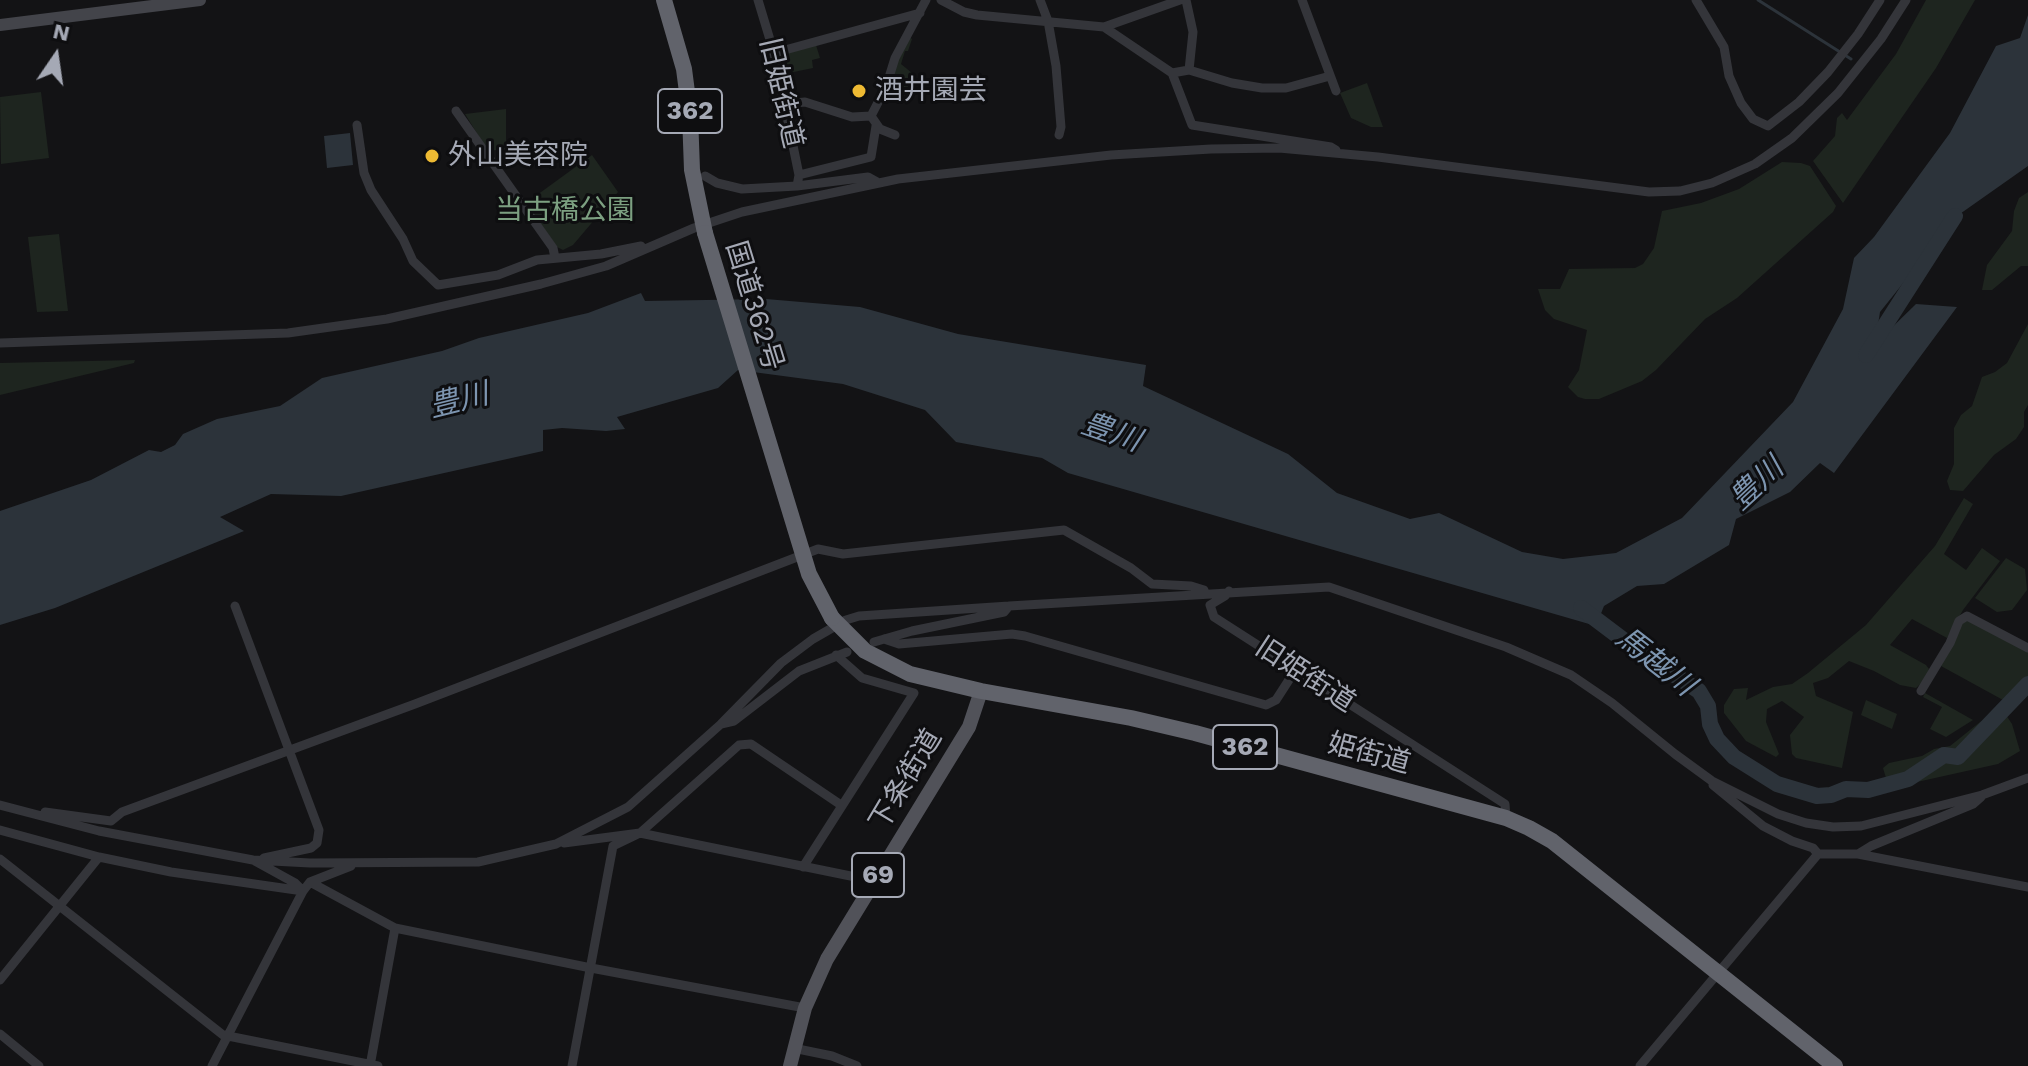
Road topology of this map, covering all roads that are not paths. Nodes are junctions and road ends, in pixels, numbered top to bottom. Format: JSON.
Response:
{"nodes":[{"id":1,"x":200,"y":0,"type":"edge"},
{"id":2,"x":664,"y":0,"type":"edge"},
{"id":3,"x":758,"y":0,"type":"edge"},
{"id":4,"x":926,"y":0,"type":"edge"},
{"id":5,"x":941,"y":0,"type":"edge"},
{"id":6,"x":1040,"y":0,"type":"edge"},
{"id":7,"x":1183,"y":0,"type":"edge"},
{"id":8,"x":1302,"y":0,"type":"edge"},
{"id":9,"x":1696,"y":0,"type":"edge"},
{"id":10,"x":1880,"y":0,"type":"edge"},
{"id":11,"x":1906,"y":0,"type":"edge"},
{"id":12,"x":920,"y":13,"type":"junction"},
{"id":13,"x":1048,"y":21,"type":"junction"},
{"id":14,"x":0,"y":25,"type":"edge"},
{"id":15,"x":1104,"y":27,"type":"junction"},
{"id":16,"x":774,"y":53,"type":"junction"},
{"id":17,"x":1189,"y":70,"type":"junction"},
{"id":18,"x":1172,"y":73,"type":"junction"},
{"id":19,"x":1330,"y":76,"type":"junction"},
{"id":20,"x":1336,"y":91,"type":"dead end"},
{"id":21,"x":785,"y":104,"type":"junction"},
{"id":22,"x":456,"y":111,"type":"dead end"},
{"id":23,"x":871,"y":116,"type":"junction"},
{"id":24,"x":357,"y":125,"type":"dead end"},
{"id":25,"x":876,"y":126,"type":"junction"},
{"id":26,"x":895,"y":135,"type":"dead end"},
{"id":27,"x":1059,"y":135,"type":"dead end"},
{"id":28,"x":1338,"y":153,"type":"junction"},
{"id":29,"x":705,"y":176,"type":"dead end"},
{"id":30,"x":798,"y":181,"type":"junction"},
{"id":31,"x":878,"y":182,"type":"junction"},
{"id":32,"x":704,"y":229,"type":"junction"},
{"id":33,"x":656,"y":244,"type":"junction"},
{"id":34,"x":555,"y":258,"type":"junction"},
{"id":35,"x":0,"y":343,"type":"edge"},
{"id":36,"x":1229,"y":591,"type":"junction"},
{"id":37,"x":1209,"y":592,"type":"junction"},
{"id":38,"x":235,"y":606,"type":"dead end"},
{"id":39,"x":1009,"y":606,"type":"junction"},
{"id":40,"x":835,"y":621,"type":"junction"},
{"id":41,"x":2028,"y":648,"type":"edge"},
{"id":42,"x":847,"y":652,"type":"dead end"},
{"id":43,"x":836,"y":655,"type":"junction"},
{"id":44,"x":1296,"y":669,"type":"junction"},
{"id":45,"x":981,"y":691,"type":"junction"},
{"id":46,"x":1921,"y":691,"type":"dead end"},
{"id":47,"x":721,"y":724,"type":"junction"},
{"id":48,"x":291,"y":751,"type":"junction"},
{"id":49,"x":2028,"y":778,"type":"edge"},
{"id":50,"x":1712,"y":781,"type":"junction"},
{"id":51,"x":1982,"y":795,"type":"junction"},
{"id":52,"x":0,"y":805,"type":"edge"},
{"id":53,"x":841,"y":805,"type":"junction"},
{"id":54,"x":29,"y":813,"type":"junction"},
{"id":55,"x":1506,"y":818,"type":"junction"},
{"id":56,"x":0,"y":830,"type":"edge"},
{"id":57,"x":640,"y":833,"type":"junction"},
{"id":58,"x":556,"y":844,"type":"junction"},
{"id":59,"x":1818,"y":854,"type":"junction"},
{"id":60,"x":1858,"y":854,"type":"junction"},
{"id":61,"x":99,"y":857,"type":"junction"},
{"id":62,"x":0,"y":859,"type":"edge"},
{"id":63,"x":258,"y":860,"type":"junction"},
{"id":64,"x":357,"y":863,"type":"junction"},
{"id":65,"x":803,"y":867,"type":"junction"},
{"id":66,"x":875,"y":881,"type":"junction"},
{"id":67,"x":307,"y":887,"type":"junction"},
{"id":68,"x":2028,"y":887,"type":"edge"},
{"id":69,"x":60,"y":907,"type":"junction"},
{"id":70,"x":395,"y":928,"type":"junction"},
{"id":71,"x":591,"y":968,"type":"junction"},
{"id":72,"x":1716,"y":974,"type":"junction"},
{"id":73,"x":0,"y":980,"type":"edge"},
{"id":74,"x":805,"y":1008,"type":"junction"},
{"id":75,"x":0,"y":1034,"type":"edge"},
{"id":76,"x":228,"y":1037,"type":"junction"},
{"id":77,"x":793,"y":1048,"type":"junction"},
{"id":78,"x":831,"y":1061,"type":"edge"},
{"id":79,"x":39,"y":1066,"type":"edge"},
{"id":80,"x":212,"y":1066,"type":"edge"},
{"id":81,"x":373,"y":1066,"type":"edge"},
{"id":82,"x":572,"y":1066,"type":"edge"},
{"id":83,"x":790,"y":1066,"type":"edge"},
{"id":84,"x":857,"y":1066,"type":"edge"},
{"id":85,"x":1640,"y":1066,"type":"edge"},
{"id":86,"x":1835,"y":1066,"type":"edge"}],
"edges":[{"from":1,"to":14,"type":"main road"},
{"from":2,"to":32,"type":"highway","name":"国道362号","number":"362"},
{"from":3,"to":16,"type":"street","name":"旧姫街道"},
{"from":4,"to":12,"type":"street"},
{"from":5,"to":13,"type":"street"},
{"from":6,"to":13,"type":"street"},
{"from":7,"to":15,"type":"street"},
{"from":7,"to":17,"type":"street"},
{"from":8,"to":19,"type":"street"},
{"from":9,"to":10,"type":"street"},
{"from":11,"to":28,"type":"street"},
{"from":12,"to":16,"type":"street"},
{"from":12,"to":23,"type":"street"},
{"from":13,"to":15,"type":"street"},
{"from":13,"to":27,"type":"street"},
{"from":15,"to":18,"type":"street"},
{"from":16,"to":21,"type":"street","name":"旧姫街道"},
{"from":17,"to":18,"type":"street"},
{"from":17,"to":19,"type":"street"},
{"from":18,"to":28,"type":"street"},
{"from":19,"to":20,"type":"street"},
{"from":21,"to":23,"type":"street"},
{"from":21,"to":30,"type":"street","name":"旧姫街道"},
{"from":22,"to":34,"type":"street"},
{"from":23,"to":25,"type":"street"},
{"from":24,"to":34,"type":"street"},
{"from":25,"to":26,"type":"street"},
{"from":25,"to":30,"type":"street"},
{"from":28,"to":31,"type":"street"},
{"from":29,"to":30,"type":"street"},
{"from":30,"to":31,"type":"street"},
{"from":31,"to":32,"type":"street"},
{"from":32,"to":33,"type":"street"},
{"from":32,"to":40,"type":"highway","name":"国道362号","number":"362","bridge":true},
{"from":33,"to":34,"type":"street"},
{"from":33,"to":35,"type":"street"},
{"from":36,"to":37,"type":"street"},
{"from":36,"to":44,"type":"street","name":"旧姫街道"},
{"from":36,"to":50,"type":"street"},
{"from":37,"to":39,"type":"street"},
{"from":37,"to":48,"type":"street"},
{"from":38,"to":48,"type":"street"},
{"from":39,"to":40,"type":"street"},
{"from":39,"to":44,"type":"street"},
{"from":40,"to":45,"type":"highway","name":"姫街道","number":"362"},
{"from":40,"to":47,"type":"street"},
{"from":41,"to":46,"type":"street"},
{"from":42,"to":43,"type":"street"},
{"from":43,"to":47,"type":"street"},
{"from":43,"to":53,"type":"street"},
{"from":44,"to":55,"type":"street","name":"旧姫街道"},
{"from":45,"to":55,"type":"highway","name":"姫街道","number":"362"},
{"from":45,"to":66,"type":"main road","name":"下条街道","number":"69"},
{"from":47,"to":58,"type":"street"},
{"from":48,"to":54,"type":"street"},
{"from":48,"to":63,"type":"street"},
{"from":49,"to":51,"type":"street"},
{"from":50,"to":51,"type":"street"},
{"from":50,"to":59,"type":"street"},
{"from":51,"to":60,"type":"street"},
{"from":52,"to":54,"type":"street"},
{"from":53,"to":57,"type":"street"},
{"from":53,"to":65,"type":"street"},
{"from":54,"to":63,"type":"street"},
{"from":55,"to":72,"type":"highway","name":"姫街道","number":"362"},
{"from":56,"to":61,"type":"street"},
{"from":57,"to":58,"type":"street"},
{"from":57,"to":65,"type":"street"},
{"from":57,"to":71,"type":"street"},
{"from":58,"to":64,"type":"street"},
{"from":59,"to":60,"type":"street"},
{"from":59,"to":72,"type":"street"},
{"from":60,"to":68,"type":"street"},
{"from":61,"to":67,"type":"street"},
{"from":61,"to":69,"type":"street"},
{"from":62,"to":69,"type":"street"},
{"from":63,"to":64,"type":"street"},
{"from":63,"to":67,"type":"street"},
{"from":64,"to":67,"type":"street"},
{"from":65,"to":66,"type":"street"},
{"from":66,"to":74,"type":"main road","name":"下条街道","number":"69"},
{"from":67,"to":70,"type":"street"},
{"from":67,"to":76,"type":"street"},
{"from":69,"to":73,"type":"street"},
{"from":69,"to":76,"type":"street"},
{"from":70,"to":71,"type":"street"},
{"from":70,"to":81,"type":"street"},
{"from":71,"to":74,"type":"street"},
{"from":71,"to":82,"type":"street"},
{"from":72,"to":85,"type":"street"},
{"from":72,"to":86,"type":"highway","name":"姫街道","number":"362"},
{"from":74,"to":77,"type":"main road","name":"下条街道","number":"69"},
{"from":75,"to":79,"type":"street"},
{"from":76,"to":80,"type":"street"},
{"from":76,"to":81,"type":"street"},
{"from":77,"to":78,"type":"street"},
{"from":77,"to":83,"type":"main road","name":"下条街道","number":"69"},
{"from":78,"to":84,"type":"street"}]}
